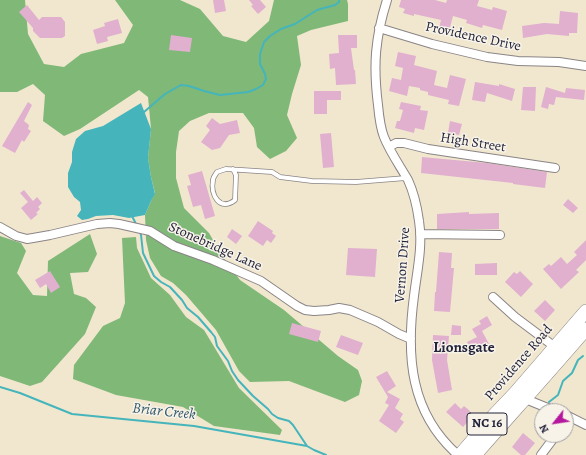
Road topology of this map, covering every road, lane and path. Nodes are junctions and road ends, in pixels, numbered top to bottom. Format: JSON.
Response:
{"nodes":[{"id":1,"x":387,"y":0,"type":"edge"},
{"id":2,"x":379,"y":28,"type":"junction"},
{"id":3,"x":586,"y":66,"type":"edge"},
{"id":4,"x":389,"y":147,"type":"junction"},
{"id":5,"x":555,"y":168,"type":"dead end"},
{"id":6,"x":233,"y":169,"type":"junction"},
{"id":7,"x":406,"y":178,"type":"junction"},
{"id":8,"x":0,"y":227,"type":"edge"},
{"id":9,"x":420,"y":234,"type":"junction"},
{"id":10,"x":500,"y":235,"type":"dead end"},
{"id":11,"x":492,"y":297,"type":"dead end"},
{"id":12,"x":586,"y":311,"type":"edge"},
{"id":13,"x":586,"y":329,"type":"edge"},
{"id":14,"x":411,"y":339,"type":"junction"},
{"id":15,"x":555,"y":346,"type":"junction"},
{"id":16,"x":520,"y":396,"type":"junction"},
{"id":17,"x":536,"y":403,"type":"edge"},
{"id":18,"x":574,"y":421,"type":"edge"},
{"id":19,"x":586,"y":425,"type":"edge"},
{"id":20,"x":550,"y":443,"type":"edge"},
{"id":21,"x":459,"y":455,"type":"edge"},
{"id":22,"x":475,"y":455,"type":"edge"},
{"id":23,"x":540,"y":455,"type":"edge"}],
"edges":[{"from":1,"to":2,"type":"street","name":"Vernon Drive"},
{"from":2,"to":3,"type":"street","name":"Providence Drive"},
{"from":2,"to":4,"type":"street","name":"Vernon Drive"},
{"from":4,"to":5,"type":"street","name":"High Street"},
{"from":4,"to":7,"type":"street","name":"Vernon Drive"},
{"from":6,"to":6,"type":"lane"},
{"from":6,"to":7,"type":"lane"},
{"from":7,"to":9,"type":"street","name":"Vernon Drive"},
{"from":8,"to":14,"type":"street","name":"Stonebridge Lane"},
{"from":9,"to":10,"type":"street"},
{"from":9,"to":14,"type":"street","name":"Vernon Drive"},
{"from":11,"to":15,"type":"street"},
{"from":12,"to":15,"type":"main road","name":"Providence Road","number":"NC 16"},
{"from":13,"to":16,"type":"main road","name":"Providence Road","number":"NC 16"},
{"from":14,"to":21,"type":"street","name":"Vernon Drive"},
{"from":15,"to":16,"type":"main road","name":"Providence Road","number":"NC 16"},
{"from":16,"to":17,"type":"street"},
{"from":16,"to":21,"type":"main road","name":"Providence Road","number":"NC 16"},
{"from":16,"to":22,"type":"main road","name":"Providence Road","number":"NC 16"},
{"from":18,"to":19,"type":"street"},
{"from":20,"to":23,"type":"street"}]}
